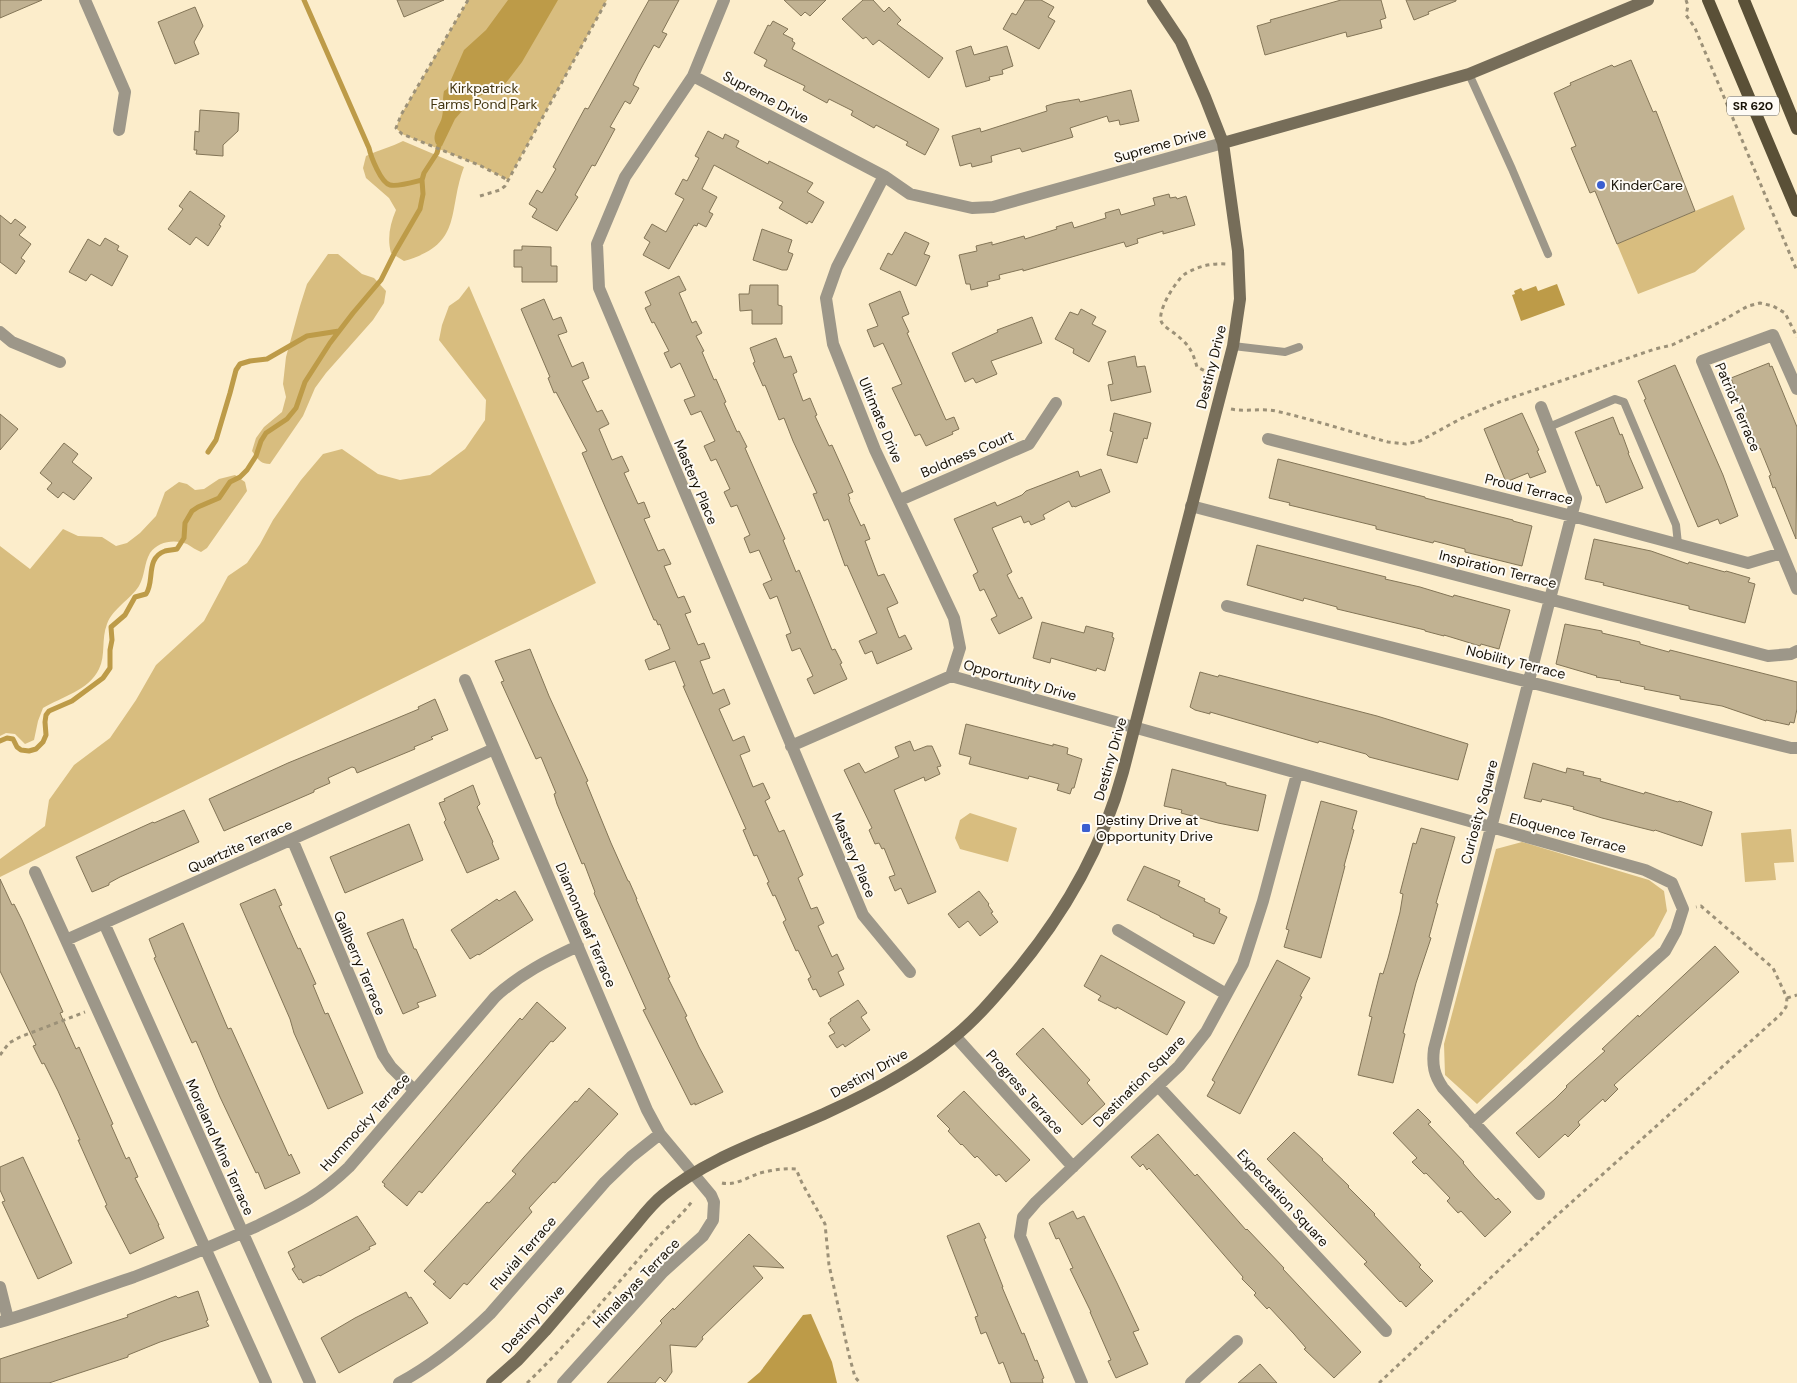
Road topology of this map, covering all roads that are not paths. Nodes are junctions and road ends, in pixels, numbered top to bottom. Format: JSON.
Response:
{"nodes":[{"id":1,"x":85,"y":0,"type":"edge"},
{"id":2,"x":724,"y":0,"type":"edge"},
{"id":3,"x":1153,"y":0,"type":"edge"},
{"id":4,"x":1648,"y":0,"type":"edge"},
{"id":5,"x":1708,"y":0,"type":"edge"},
{"id":6,"x":1744,"y":0,"type":"edge"},
{"id":7,"x":1469,"y":74,"type":"junction"},
{"id":8,"x":693,"y":76,"type":"junction"},
{"id":9,"x":1797,"y":129,"type":"edge"},
{"id":10,"x":119,"y":130,"type":"dead end"},
{"id":11,"x":1222,"y":143,"type":"junction"},
{"id":12,"x":884,"y":176,"type":"junction"},
{"id":13,"x":1797,"y":211,"type":"edge"},
{"id":14,"x":1548,"y":254,"type":"dead end"},
{"id":15,"x":0,"y":332,"type":"edge"},
{"id":16,"x":1233,"y":346,"type":"junction"},
{"id":17,"x":1300,"y":346,"type":"dead end"},
{"id":18,"x":60,"y":362,"type":"dead end"},
{"id":19,"x":1797,"y":389,"type":"edge"},
{"id":20,"x":1056,"y":403,"type":"dead end"},
{"id":21,"x":1542,"y":407,"type":"dead end"},
{"id":22,"x":1549,"y":426,"type":"junction"},
{"id":23,"x":1268,"y":438,"type":"dead end"},
{"id":24,"x":900,"y":500,"type":"junction"},
{"id":25,"x":1191,"y":506,"type":"junction"},
{"id":26,"x":1572,"y":516,"type":"junction"},
{"id":27,"x":1678,"y":544,"type":"junction"},
{"id":28,"x":1782,"y":553,"type":"junction"},
{"id":29,"x":1797,"y":588,"type":"edge"},
{"id":30,"x":1550,"y":598,"type":"junction"},
{"id":31,"x":1227,"y":606,"type":"dead end"},
{"id":32,"x":1797,"y":651,"type":"edge"},
{"id":33,"x":951,"y":676,"type":"junction"},
{"id":34,"x":465,"y":680,"type":"dead end"},
{"id":35,"x":1530,"y":681,"type":"junction"},
{"id":36,"x":1134,"y":729,"type":"junction"},
{"id":37,"x":791,"y":746,"type":"junction"},
{"id":38,"x":1797,"y":748,"type":"edge"},
{"id":39,"x":494,"y":749,"type":"junction"},
{"id":40,"x":1297,"y":774,"type":"junction"},
{"id":41,"x":1490,"y":828,"type":"junction"},
{"id":42,"x":292,"y":839,"type":"junction"},
{"id":43,"x":35,"y":872,"type":"dead end"},
{"id":44,"x":104,"y":923,"type":"junction"},
{"id":45,"x":1118,"y":930,"type":"dead end"},
{"id":46,"x":66,"y":940,"type":"junction"},
{"id":47,"x":578,"y":946,"type":"junction"},
{"id":48,"x":910,"y":972,"type":"dead end"},
{"id":49,"x":1226,"y":994,"type":"junction"},
{"id":50,"x":955,"y":1036,"type":"junction"},
{"id":51,"x":1158,"y":1086,"type":"junction"},
{"id":52,"x":414,"y":1090,"type":"junction"},
{"id":53,"x":1474,"y":1123,"type":"junction"},
{"id":54,"x":660,"y":1134,"type":"junction"},
{"id":55,"x":1073,"y":1167,"type":"junction"},
{"id":56,"x":694,"y":1173,"type":"junction"},
{"id":57,"x":1539,"y":1194,"type":"dead end"},
{"id":58,"x":242,"y":1233,"type":"junction"},
{"id":59,"x":205,"y":1249,"type":"junction"},
{"id":60,"x":0,"y":1287,"type":"edge"},
{"id":61,"x":4,"y":1321,"type":"edge"},
{"id":62,"x":1386,"y":1331,"type":"dead end"},
{"id":63,"x":1237,"y":1341,"type":"dead end"},
{"id":64,"x":266,"y":1383,"type":"edge"},
{"id":65,"x":310,"y":1383,"type":"edge"},
{"id":66,"x":399,"y":1383,"type":"edge"},
{"id":67,"x":492,"y":1383,"type":"edge"},
{"id":68,"x":563,"y":1383,"type":"edge"},
{"id":69,"x":1082,"y":1383,"type":"edge"},
{"id":70,"x":1191,"y":1383,"type":"edge"}],
"edges":[{"from":1,"to":10,"type":"street"},
{"from":2,"to":8,"type":"street","name":"Mastery Place"},
{"from":3,"to":11,"type":"street","name":"Destiny Drive"},
{"from":4,"to":7,"type":"street","name":"Supreme Drive"},
{"from":5,"to":13,"type":"main road","number":"SR 620"},
{"from":6,"to":9,"type":"main road","number":"SR 620"},
{"from":7,"to":11,"type":"street","name":"Supreme Drive"},
{"from":7,"to":14,"type":"lane"},
{"from":8,"to":12,"type":"street","name":"Supreme Drive"},
{"from":8,"to":37,"type":"street","name":"Mastery Place"},
{"from":11,"to":12,"type":"street","name":"Supreme Drive"},
{"from":11,"to":16,"type":"street","name":"Destiny Drive"},
{"from":12,"to":24,"type":"street","name":"Ultimate Drive"},
{"from":15,"to":18,"type":"street"},
{"from":16,"to":17,"type":"lane"},
{"from":16,"to":25,"type":"street","name":"Destiny Drive"},
{"from":19,"to":28,"type":"street","name":"Patriot Terrace"},
{"from":20,"to":24,"type":"street","name":"Boldness Court"},
{"from":21,"to":22,"type":"street","name":"Curiosity Square"},
{"from":22,"to":26,"type":"street","name":"Curiosity Square"},
{"from":22,"to":27,"type":"lane"},
{"from":23,"to":26,"type":"street","name":"Proud Terrace"},
{"from":24,"to":33,"type":"street","name":"Ultimate Drive"},
{"from":25,"to":30,"type":"street","name":"Inspiration Terrace"},
{"from":25,"to":36,"type":"street","name":"Destiny Drive"},
{"from":26,"to":27,"type":"street","name":"Proud Terrace"},
{"from":26,"to":30,"type":"street","name":"Curiosity Square"},
{"from":27,"to":28,"type":"street","name":"Proud Terrace"},
{"from":28,"to":29,"type":"street","name":"Patriot Terrace"},
{"from":30,"to":32,"type":"street","name":"Inspiration Terrace"},
{"from":30,"to":35,"type":"street","name":"Curiosity Square"},
{"from":31,"to":35,"type":"street","name":"Nobility Terrace"},
{"from":33,"to":36,"type":"street","name":"Opportunity Drive"},
{"from":33,"to":37,"type":"street","name":"Opportunity Drive"},
{"from":34,"to":39,"type":"street","name":"Diamondleaf Terrace"},
{"from":35,"to":38,"type":"street","name":"Nobility Terrace"},
{"from":35,"to":41,"type":"street","name":"Curiosity Square"},
{"from":36,"to":40,"type":"street","name":"Eloquence Terrace"},
{"from":36,"to":50,"type":"street","name":"Destiny Drive"},
{"from":37,"to":48,"type":"street","name":"Mastery Place"},
{"from":39,"to":42,"type":"street","name":"Quartzite Terrace"},
{"from":39,"to":47,"type":"street","name":"Diamondleaf Terrace"},
{"from":40,"to":41,"type":"street","name":"Eloquence Terrace"},
{"from":40,"to":49,"type":"street","name":"Destination Square"},
{"from":41,"to":53,"type":"street","name":"Curiosity Square"},
{"from":41,"to":53,"type":"street","name":"Eloquence Terrace"},
{"from":42,"to":44,"type":"street","name":"Quartzite Terrace"},
{"from":42,"to":52,"type":"street","name":"Gallberry Terrace"},
{"from":43,"to":46,"type":"street"},
{"from":44,"to":46,"type":"street","name":"Quartzite Terrace"},
{"from":44,"to":58,"type":"street","name":"Moreland Mine Terrace"},
{"from":45,"to":49,"type":"street"},
{"from":46,"to":59,"type":"street"},
{"from":47,"to":52,"type":"street","name":"Hummocky Terrace"},
{"from":47,"to":54,"type":"street","name":"Diamondleaf Terrace"},
{"from":49,"to":51,"type":"street","name":"Destination Square"},
{"from":50,"to":55,"type":"street","name":"Progress Terrace"},
{"from":50,"to":56,"type":"street","name":"Destiny Drive"},
{"from":51,"to":55,"type":"street","name":"Destination Square"},
{"from":51,"to":62,"type":"street","name":"Expectation Square"},
{"from":52,"to":58,"type":"street","name":"Hummocky Terrace"},
{"from":53,"to":57,"type":"street","name":"Curiosity Square"},
{"from":54,"to":56,"type":"street","name":"Diamondleaf Terrace"},
{"from":54,"to":66,"type":"street","name":"Fluvial Terrace"},
{"from":55,"to":69,"type":"street","name":"Destination Square"},
{"from":56,"to":67,"type":"street","name":"Destiny Drive"},
{"from":56,"to":68,"type":"street","name":"Himalayas Terrace"},
{"from":58,"to":59,"type":"street","name":"Hummocky Terrace"},
{"from":58,"to":65,"type":"street","name":"Moreland Mine Terrace"},
{"from":59,"to":61,"type":"street","name":"Hummocky Terrace"},
{"from":59,"to":64,"type":"street"},
{"from":60,"to":61,"type":"street"},
{"from":63,"to":70,"type":"street"}]}
